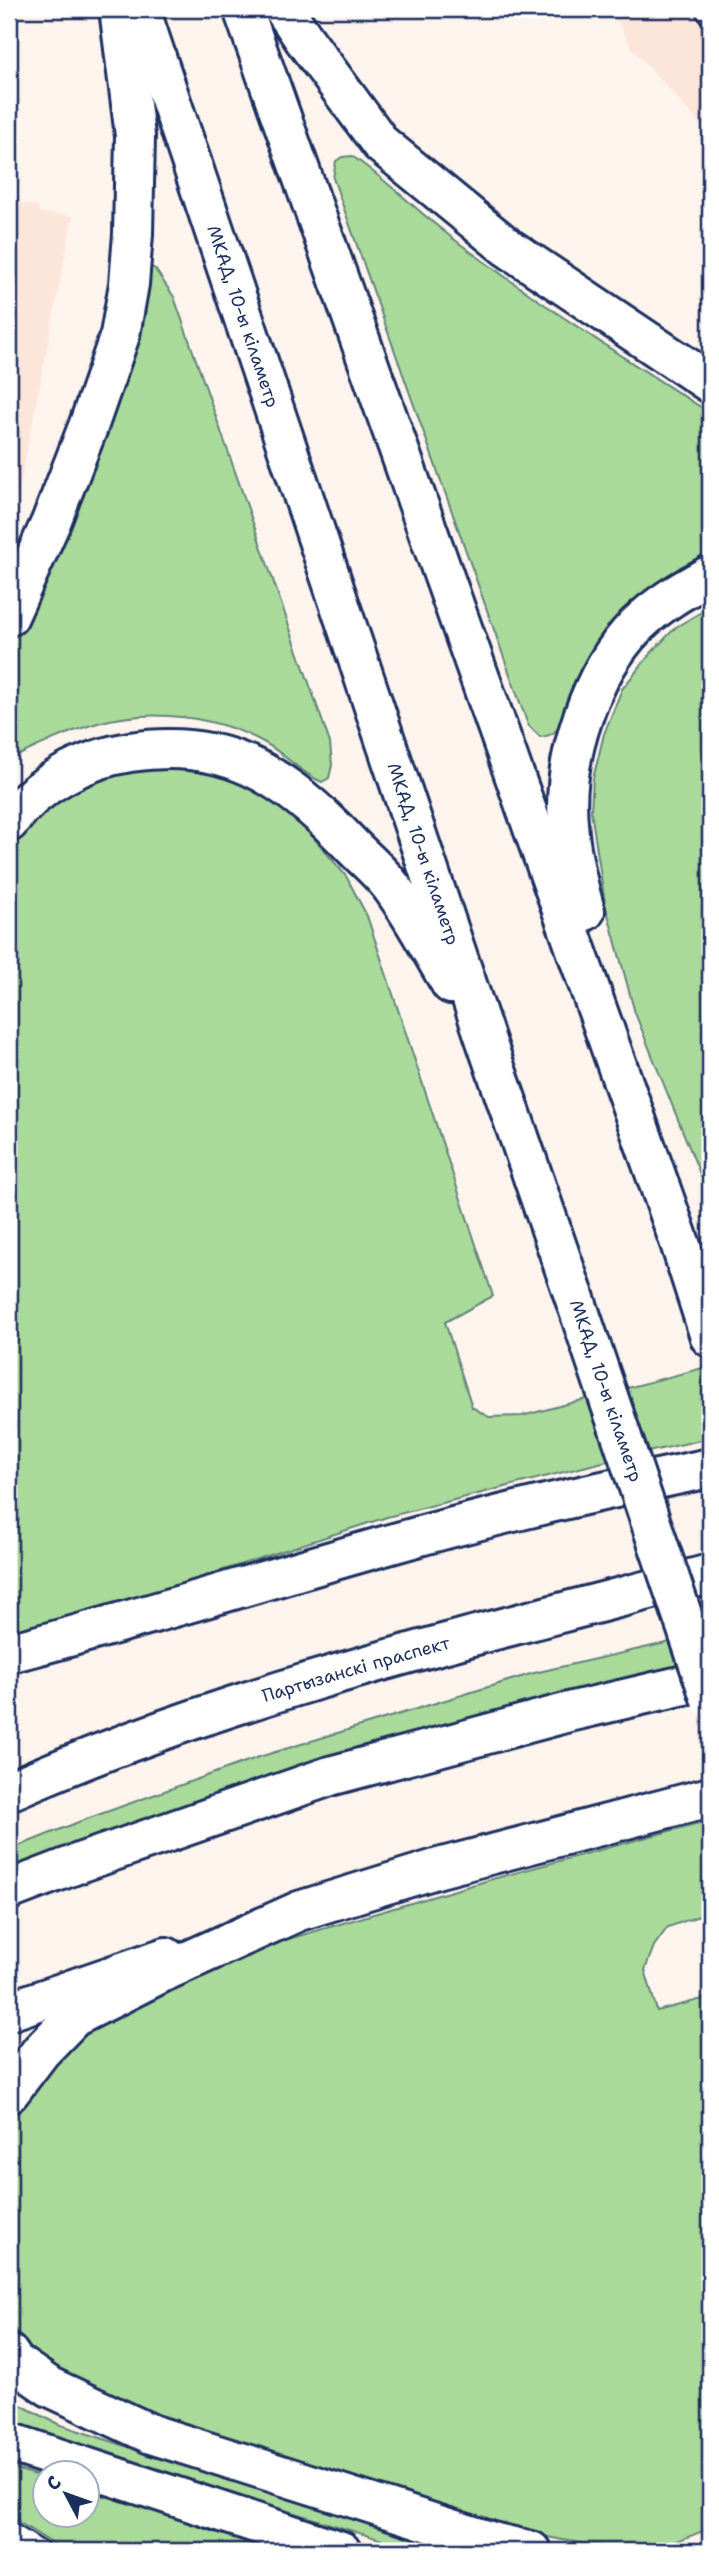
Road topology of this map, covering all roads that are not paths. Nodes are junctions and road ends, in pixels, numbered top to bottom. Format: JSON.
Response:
{"nodes":[{"id":1,"x":119,"y":9,"type":"edge"},
{"id":2,"x":140,"y":9,"type":"edge"},
{"id":3,"x":243,"y":9,"type":"edge"},
{"id":4,"x":284,"y":9,"type":"edge"},
{"id":5,"x":705,"y":9,"type":"edge"},
{"id":6,"x":710,"y":16,"type":"edge"},
{"id":7,"x":710,"y":383,"type":"edge"},
{"id":8,"x":710,"y":575,"type":"edge"},
{"id":9,"x":9,"y":616,"type":"edge"},
{"id":10,"x":9,"y":822,"type":"edge"},
{"id":11,"x":486,"y":1041,"type":"junction"},
{"id":12,"x":684,"y":1257,"type":"junction"},
{"id":13,"x":710,"y":1337,"type":"edge"},
{"id":14,"x":710,"y":1468,"type":"edge"},
{"id":15,"x":710,"y":1574,"type":"edge"},
{"id":16,"x":123,"y":1624,"type":"junction"},
{"id":17,"x":9,"y":1653,"type":"edge"},
{"id":18,"x":9,"y":1674,"type":"edge"},
{"id":19,"x":710,"y":1679,"type":"edge"},
{"id":20,"x":710,"y":1697,"type":"edge"},
{"id":21,"x":9,"y":1791,"type":"edge"},
{"id":22,"x":710,"y":1797,"type":"edge"},
{"id":23,"x":9,"y":1890,"type":"edge"},
{"id":24,"x":299,"y":1912,"type":"junction"},
{"id":25,"x":9,"y":2011,"type":"edge"},
{"id":26,"x":9,"y":2093,"type":"edge"},
{"id":27,"x":9,"y":2354,"type":"edge"},
{"id":28,"x":9,"y":2442,"type":"edge"},
{"id":29,"x":9,"y":2532,"type":"edge"},
{"id":30,"x":39,"y":2551,"type":"edge"},
{"id":31,"x":341,"y":2551,"type":"edge"},
{"id":32,"x":531,"y":2551,"type":"edge"}],
"edges":[{"from":1,"to":9,"type":"main road"},
{"from":2,"to":11,"type":"main road","name":"МКАД, 10-ы кіламетр"},
{"from":3,"to":12,"type":"main road"},
{"from":4,"to":7,"type":"main road"},
{"from":5,"to":6,"type":"lane"},
{"from":8,"to":12,"type":"main road"},
{"from":10,"to":11,"type":"main road"},
{"from":11,"to":20,"type":"main road","name":"МКАД, 10-ы кіламетр","bridge":true},
{"from":12,"to":13,"type":"main road"},
{"from":14,"to":16,"type":"main road"},
{"from":15,"to":21,"type":"main road","name":"Партызанскі праспект"},
{"from":16,"to":17,"type":"main road"},
{"from":16,"to":18,"type":"main road"},
{"from":19,"to":23,"type":"main road"},
{"from":22,"to":24,"type":"main road"},
{"from":24,"to":25,"type":"main road"},
{"from":24,"to":26,"type":"main road"},
{"from":27,"to":32,"type":"main road"},
{"from":28,"to":31,"type":"main road"},
{"from":29,"to":30,"type":"lane"}]}
